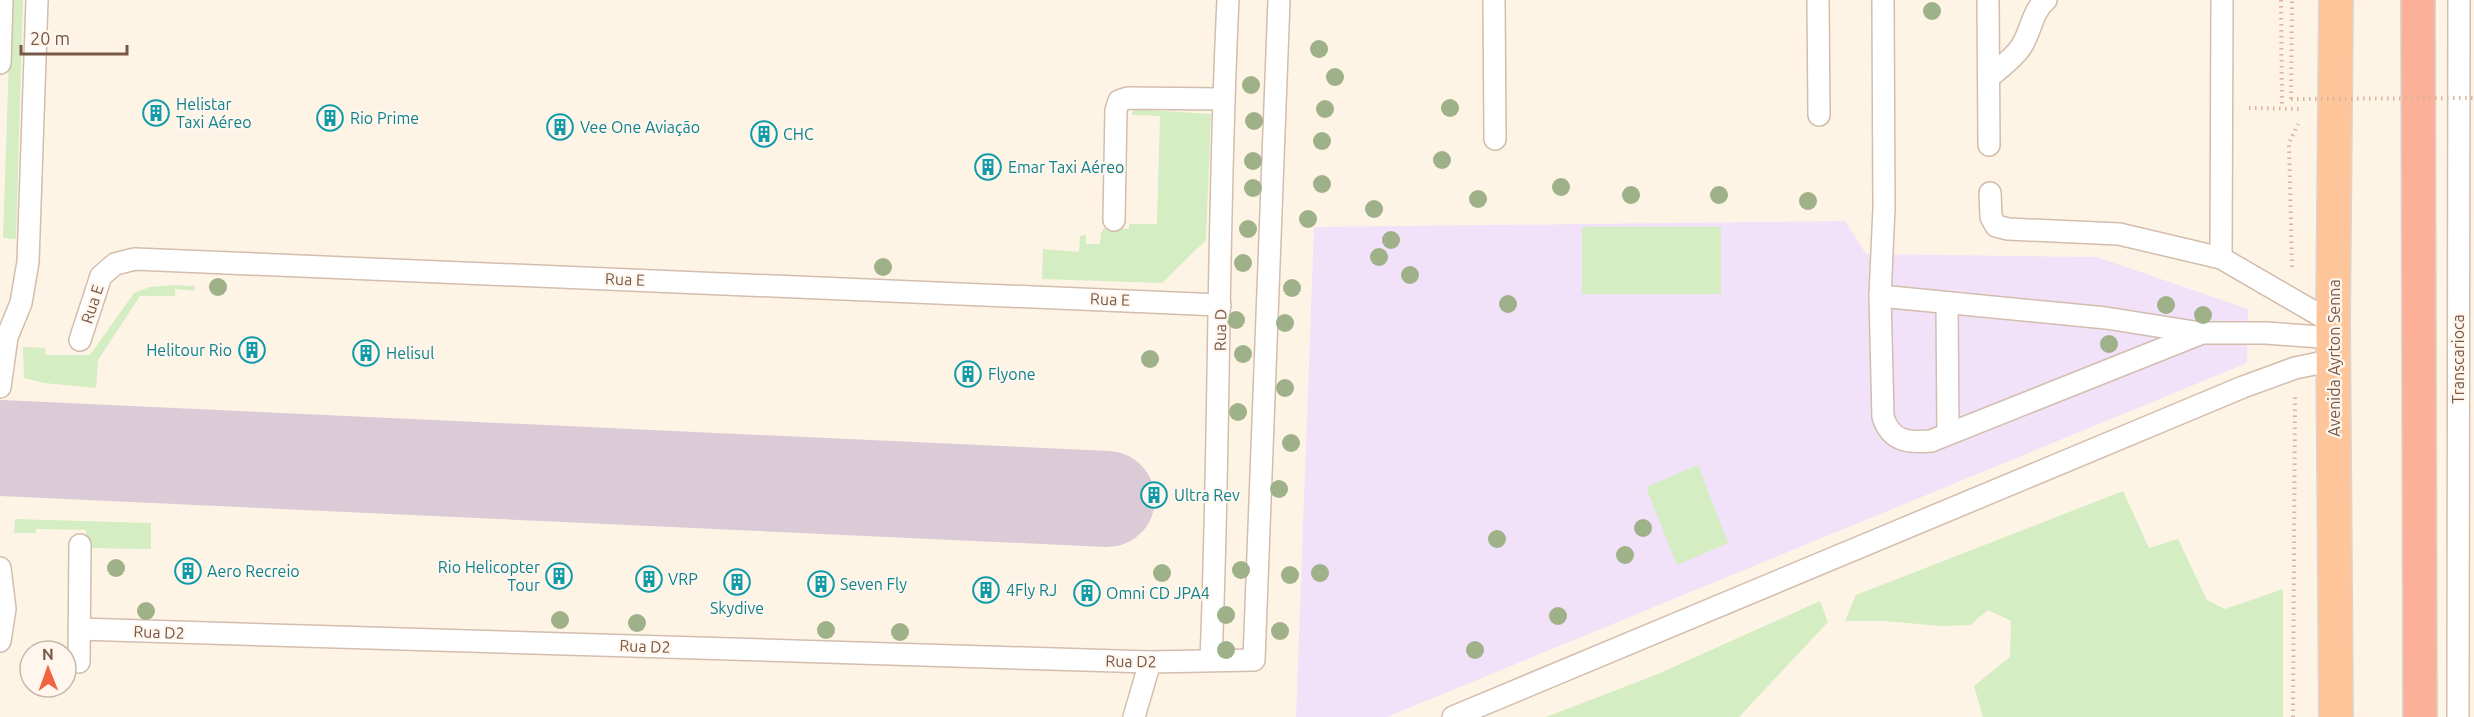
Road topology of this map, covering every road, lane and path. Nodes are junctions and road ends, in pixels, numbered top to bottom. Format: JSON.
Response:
{"nodes":[{"id":1,"x":2,"y":0,"type":"edge"},
{"id":2,"x":37,"y":0,"type":"edge"},
{"id":3,"x":1228,"y":0,"type":"edge"},
{"id":4,"x":1279,"y":0,"type":"edge"},
{"id":5,"x":1494,"y":0,"type":"edge"},
{"id":6,"x":1818,"y":0,"type":"edge"},
{"id":7,"x":1883,"y":0,"type":"edge"},
{"id":8,"x":1988,"y":0,"type":"edge"},
{"id":9,"x":2046,"y":0,"type":"edge"},
{"id":10,"x":2222,"y":0,"type":"edge"},
{"id":11,"x":2281,"y":0,"type":"edge"},
{"id":12,"x":2292,"y":0,"type":"edge"},
{"id":13,"x":2336,"y":0,"type":"edge"},
{"id":14,"x":2418,"y":0,"type":"edge"},
{"id":15,"x":2458,"y":0,"type":"edge"},
{"id":16,"x":0,"y":63,"type":"edge"},
{"id":17,"x":1989,"y":77,"type":"junction"},
{"id":18,"x":2474,"y":98,"type":"edge"},
{"id":19,"x":1223,"y":99,"type":"junction"},
{"id":20,"x":2282,"y":108,"type":"junction"},
{"id":21,"x":2220,"y":109,"type":"junction"},
{"id":22,"x":2335,"y":109,"type":"junction"},
{"id":23,"x":1819,"y":115,"type":"dead end"},
{"id":24,"x":1495,"y":139,"type":"dead end"},
{"id":25,"x":1989,"y":145,"type":"dead end"},
{"id":26,"x":1989,"y":192,"type":"dead end"},
{"id":27,"x":1114,"y":220,"type":"dead end"},
{"id":28,"x":2221,"y":258,"type":"junction"},
{"id":29,"x":1880,"y":296,"type":"junction"},
{"id":30,"x":1947,"y":303,"type":"junction"},
{"id":31,"x":1220,"y":305,"type":"junction"},
{"id":32,"x":0,"y":312,"type":"edge"},
{"id":33,"x":2202,"y":333,"type":"junction"},
{"id":34,"x":7,"y":336,"type":"junction"},
{"id":35,"x":80,"y":340,"type":"dead end"},
{"id":36,"x":2334,"y":341,"type":"junction"},
{"id":37,"x":0,"y":387,"type":"edge"},
{"id":38,"x":1948,"y":433,"type":"junction"},
{"id":39,"x":80,"y":545,"type":"dead end"},
{"id":40,"x":0,"y":568,"type":"edge"},
{"id":41,"x":79,"y":629,"type":"junction"},
{"id":42,"x":0,"y":641,"type":"edge"},
{"id":43,"x":1211,"y":660,"type":"junction"},
{"id":44,"x":79,"y":662,"type":"dead end"},
{"id":45,"x":1150,"y":662,"type":"junction"},
{"id":46,"x":1134,"y":717,"type":"edge"},
{"id":47,"x":1452,"y":717,"type":"edge"},
{"id":48,"x":2336,"y":717,"type":"edge"},
{"id":49,"x":2420,"y":717,"type":"edge"},
{"id":50,"x":2458,"y":717,"type":"edge"}],
"edges":[{"from":1,"to":16,"type":"lane"},
{"from":2,"to":34,"type":"lane"},
{"from":3,"to":19,"type":"lane","name":"Rua D"},
{"from":4,"to":43,"type":"lane","name":"Rua D2"},
{"from":5,"to":24,"type":"lane"},
{"from":6,"to":23,"type":"lane"},
{"from":7,"to":29,"type":"lane"},
{"from":8,"to":17,"type":"lane"},
{"from":9,"to":17,"type":"lane"},
{"from":10,"to":21,"type":"lane"},
{"from":11,"to":20,"type":"path"},
{"from":12,"to":18,"type":"path","bridge":true},
{"from":13,"to":22,"type":"highway","name":"Avenida Ayrton Senna"},
{"from":14,"to":49,"type":"highway"},
{"from":15,"to":50,"type":"lane","name":"Transcarioca"},
{"from":17,"to":25,"type":"lane"},
{"from":19,"to":27,"type":"lane"},
{"from":19,"to":31,"type":"lane","name":"Rua D"},
{"from":20,"to":21,"type":"path"},
{"from":20,"to":22,"type":"path"},
{"from":21,"to":28,"type":"lane"},
{"from":22,"to":36,"type":"highway","name":"Avenida Ayrton Senna"},
{"from":26,"to":28,"type":"lane"},
{"from":28,"to":36,"type":"lane"},
{"from":29,"to":30,"type":"lane"},
{"from":29,"to":38,"type":"lane"},
{"from":30,"to":33,"type":"lane"},
{"from":30,"to":38,"type":"lane"},
{"from":31,"to":35,"type":"lane","name":"Rua E"},
{"from":31,"to":43,"type":"lane","name":"Rua D"},
{"from":32,"to":34,"type":"lane"},
{"from":33,"to":36,"type":"lane"},
{"from":33,"to":38,"type":"lane"},
{"from":34,"to":37,"type":"lane"},
{"from":36,"to":47,"type":"lane"},
{"from":36,"to":48,"type":"highway","name":"Avenida Ayrton Senna"},
{"from":39,"to":41,"type":"lane"},
{"from":40,"to":42,"type":"lane"},
{"from":41,"to":44,"type":"lane"},
{"from":41,"to":45,"type":"lane","name":"Rua D2"},
{"from":43,"to":45,"type":"lane","name":"Rua D2"},
{"from":45,"to":46,"type":"lane"}]}
